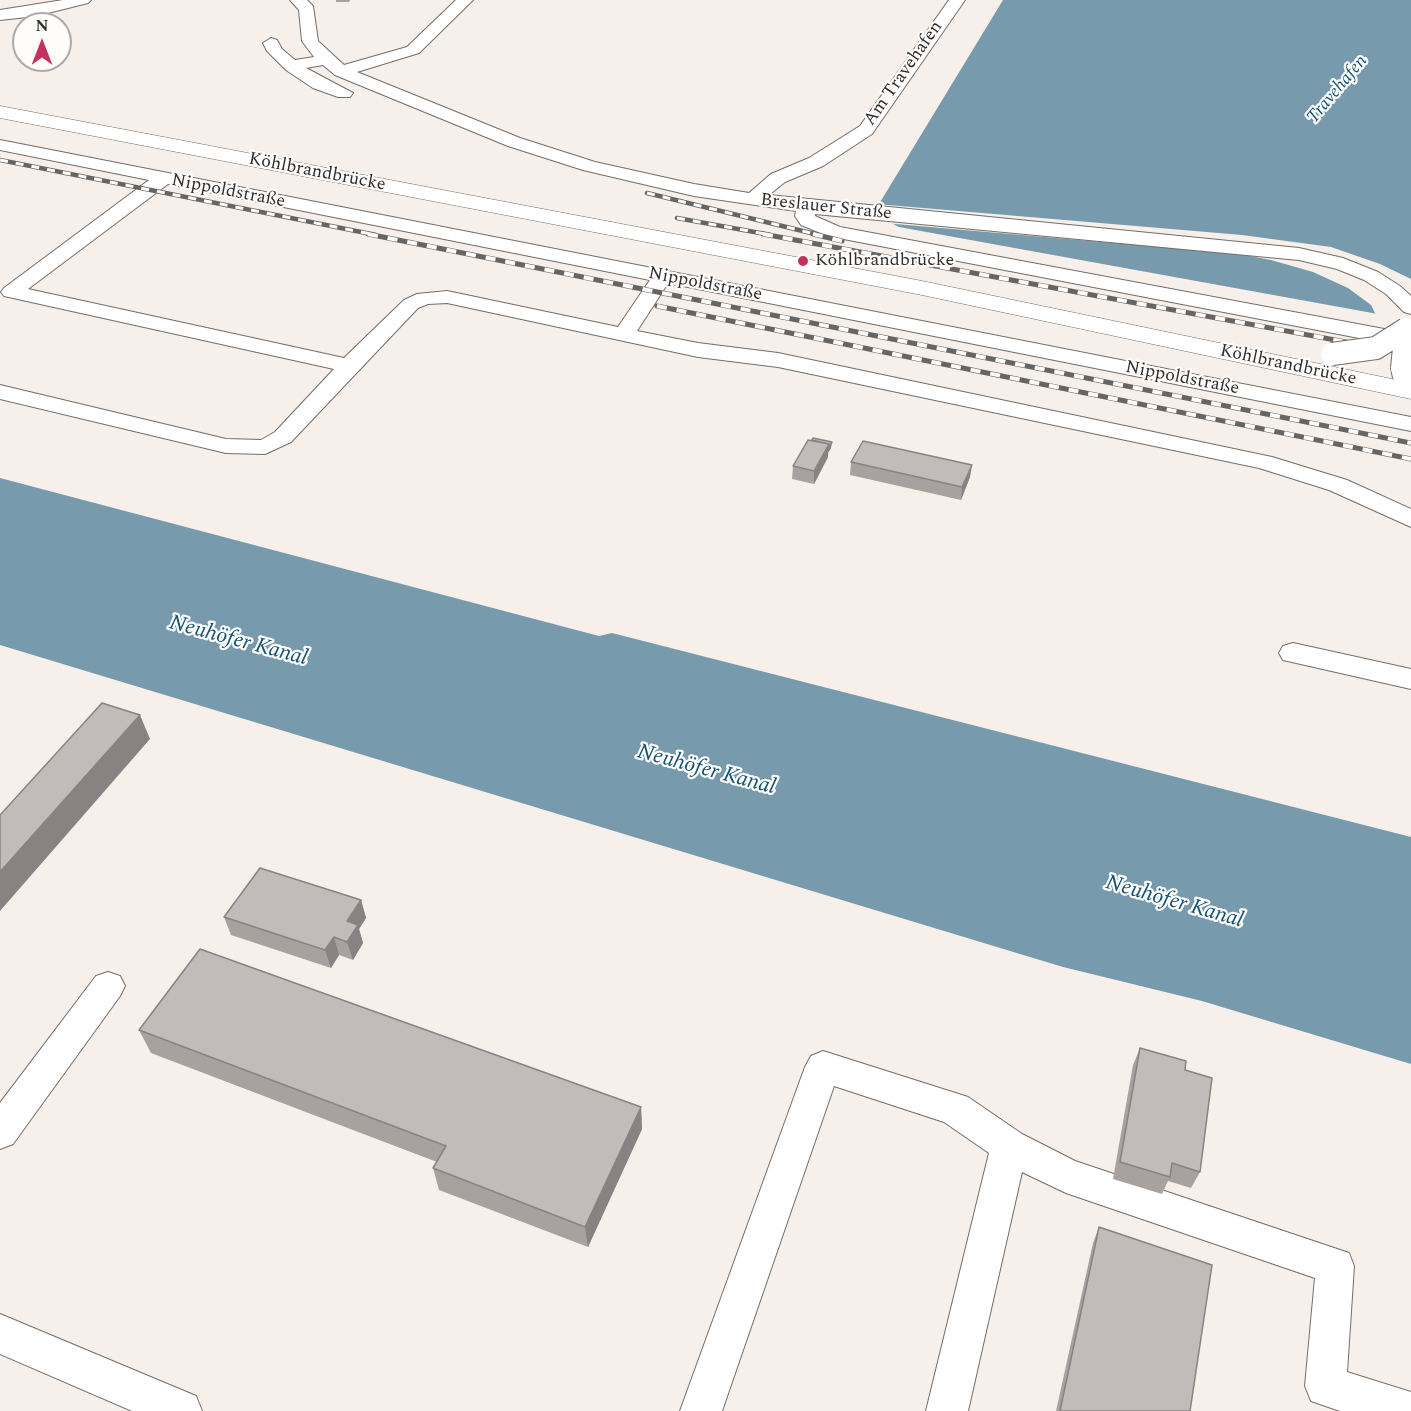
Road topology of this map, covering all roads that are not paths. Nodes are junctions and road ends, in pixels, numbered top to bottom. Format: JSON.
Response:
{"nodes":[{"id":1,"x":83,"y":0,"type":"edge"},
{"id":2,"x":298,"y":0,"type":"edge"},
{"id":3,"x":465,"y":0,"type":"edge"},
{"id":4,"x":954,"y":4,"type":"edge"},
{"id":5,"x":0,"y":15,"type":"edge"},
{"id":6,"x":271,"y":43,"type":"dead end"},
{"id":7,"x":326,"y":59,"type":"junction"},
{"id":8,"x":292,"y":66,"type":"junction"},
{"id":9,"x":341,"y":71,"type":"junction"},
{"id":10,"x":344,"y":93,"type":"dead end"},
{"id":11,"x":0,"y":103,"type":"edge"},
{"id":12,"x":0,"y":112,"type":"edge"},
{"id":13,"x":2,"y":147,"type":"edge"},
{"id":14,"x":816,"y":162,"type":"junction"},
{"id":15,"x":163,"y":179,"type":"junction"},
{"id":16,"x":752,"y":200,"type":"junction"},
{"id":17,"x":783,"y":204,"type":"junction"},
{"id":18,"x":807,"y":207,"type":"junction"},
{"id":19,"x":662,"y":277,"type":"junction"},
{"id":20,"x":6,"y":296,"type":"edge"},
{"id":21,"x":1408,"y":320,"type":"edge"},
{"id":22,"x":624,"y":334,"type":"junction"},
{"id":23,"x":1332,"y":354,"type":"junction"},
{"id":24,"x":349,"y":366,"type":"junction"},
{"id":25,"x":1409,"y":379,"type":"edge"},
{"id":26,"x":0,"y":392,"type":"edge"},
{"id":27,"x":1411,"y":424,"type":"edge"},
{"id":28,"x":1410,"y":514,"type":"edge"},
{"id":29,"x":1293,"y":653,"type":"dead end"},
{"id":30,"x":1411,"y":680,"type":"edge"},
{"id":31,"x":108,"y":986,"type":"dead end"},
{"id":32,"x":0,"y":1132,"type":"edge"},
{"id":33,"x":1009,"y":1146,"type":"junction"},
{"id":34,"x":0,"y":1335,"type":"edge"},
{"id":35,"x":181,"y":1411,"type":"edge"},
{"id":36,"x":701,"y":1411,"type":"edge"},
{"id":37,"x":947,"y":1411,"type":"edge"},
{"id":38,"x":1407,"y":1411,"type":"edge"}],
"edges":[{"from":1,"to":5,"type":"street"},
{"from":2,"to":7,"type":"street","name":"Breslauer Straße"},
{"from":3,"to":9,"type":"street"},
{"from":4,"to":14,"type":"street","name":"Am Travehafen"},
{"from":6,"to":8,"type":"street"},
{"from":7,"to":8,"type":"street"},
{"from":7,"to":9,"type":"street","name":"Breslauer Straße"},
{"from":8,"to":10,"type":"street"},
{"from":9,"to":16,"type":"street","name":"Breslauer Straße"},
{"from":11,"to":23,"type":"main road","name":"Köhlbrandbrücke"},
{"from":12,"to":25,"type":"main road","name":"Köhlbrandbrücke"},
{"from":13,"to":15,"type":"street","name":"Nippoldstraße"},
{"from":14,"to":16,"type":"street","name":"Am Travehafen"},
{"from":14,"to":17,"type":"street","name":"Am Travehafen"},
{"from":15,"to":19,"type":"street","name":"Nippoldstraße"},
{"from":15,"to":20,"type":"street"},
{"from":16,"to":17,"type":"street","name":"Breslauer Straße"},
{"from":17,"to":18,"type":"street","name":"Breslauer Straße"},
{"from":18,"to":21,"type":"street"},
{"from":18,"to":21,"type":"street","name":"Breslauer Straße"},
{"from":19,"to":22,"type":"street"},
{"from":19,"to":27,"type":"street","name":"Nippoldstraße"},
{"from":20,"to":24,"type":"street"},
{"from":21,"to":23,"type":"street","bridge":true},
{"from":21,"to":25,"type":"street","bridge":true},
{"from":22,"to":24,"type":"street"},
{"from":22,"to":28,"type":"street"},
{"from":23,"to":25,"type":"main road","name":"Köhlbrandbrücke","bridge":true},
{"from":24,"to":26,"type":"street"},
{"from":29,"to":30,"type":"street"},
{"from":31,"to":32,"type":"street"},
{"from":33,"to":36,"type":"street"},
{"from":33,"to":37,"type":"street"},
{"from":33,"to":38,"type":"street"},
{"from":34,"to":35,"type":"street"}]}
